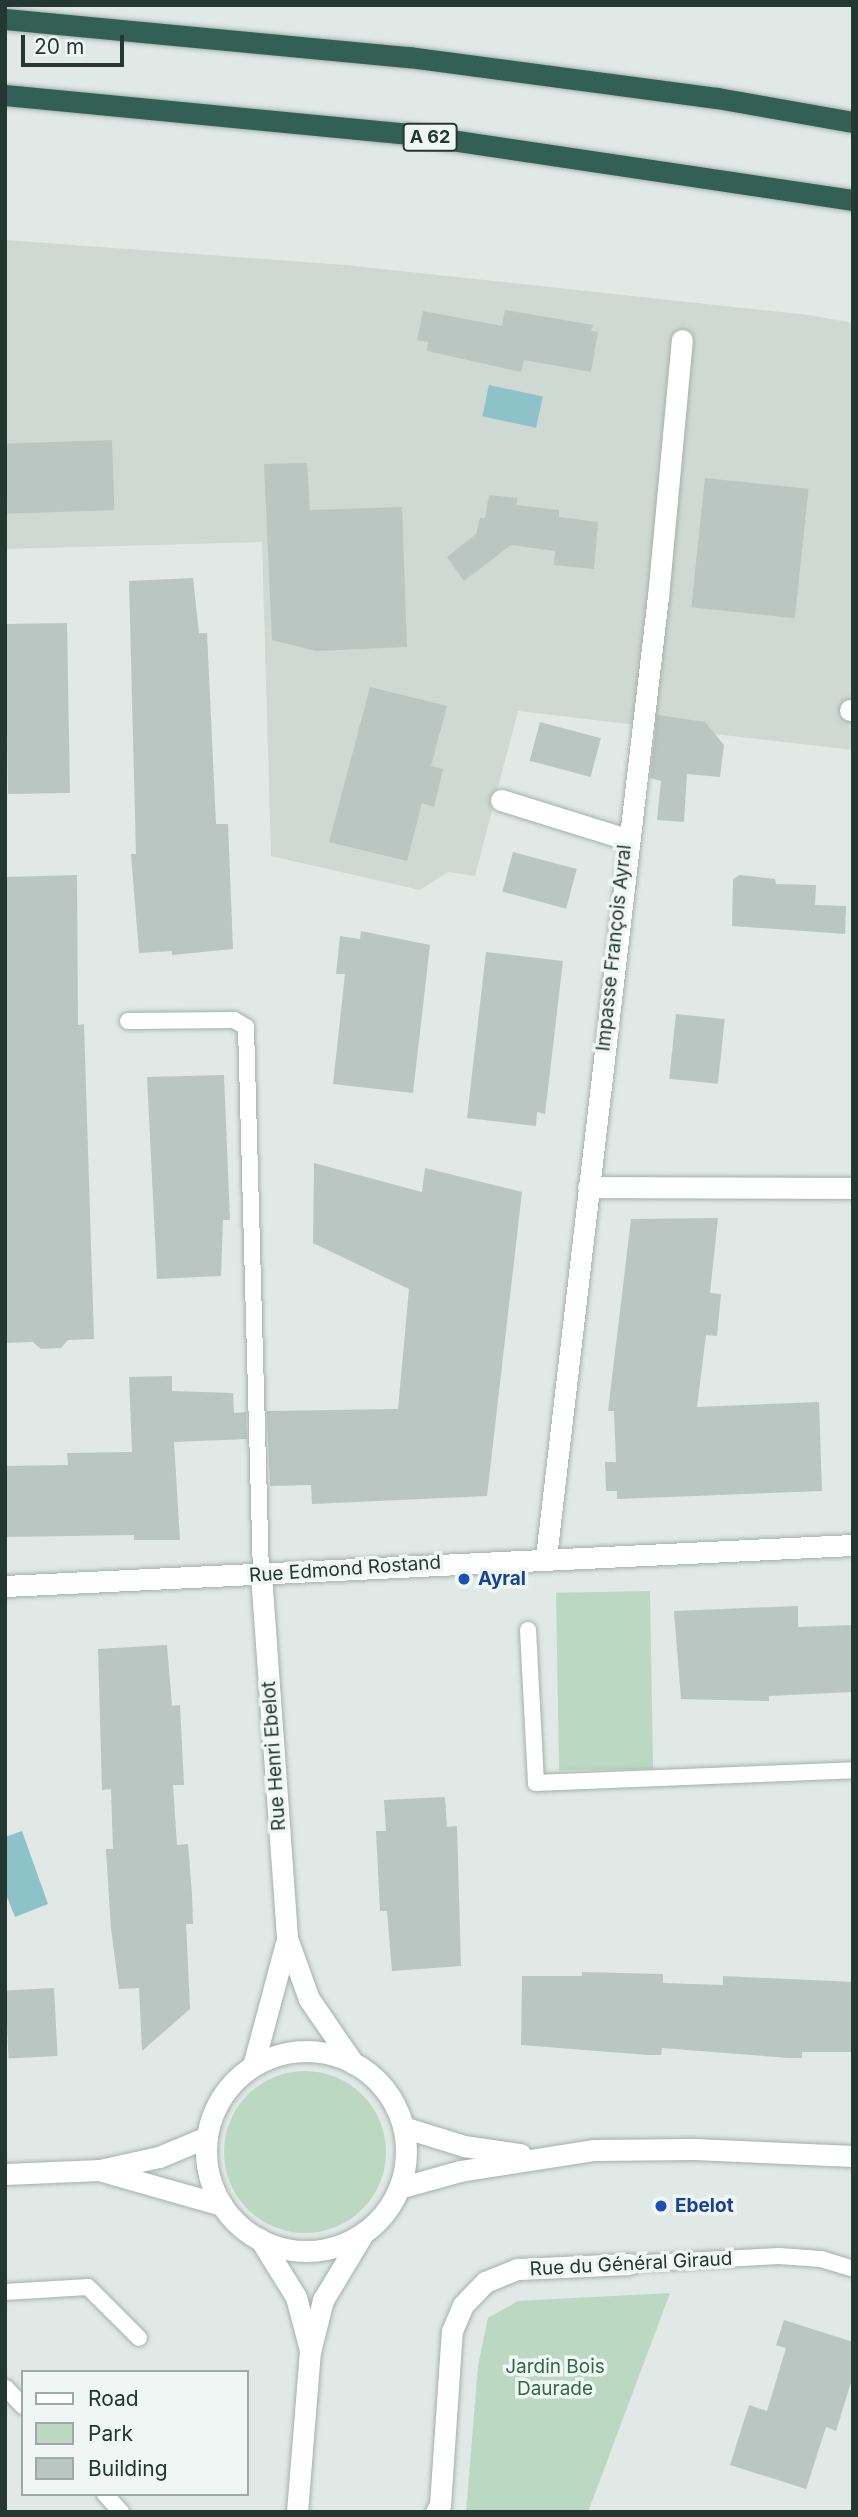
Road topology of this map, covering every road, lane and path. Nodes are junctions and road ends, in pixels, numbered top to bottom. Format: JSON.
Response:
{"nodes":[{"id":1,"x":5,"y":19,"type":"edge"},
{"id":2,"x":5,"y":95,"type":"edge"},
{"id":3,"x":853,"y":122,"type":"edge"},
{"id":4,"x":853,"y":200,"type":"edge"},
{"id":5,"x":682,"y":340,"type":"dead end"},
{"id":6,"x":501,"y":800,"type":"dead end"},
{"id":7,"x":626,"y":839,"type":"junction"},
{"id":8,"x":128,"y":1021,"type":"dead end"},
{"id":9,"x":588,"y":1187,"type":"junction"},
{"id":10,"x":853,"y":1188,"type":"edge"},
{"id":11,"x":853,"y":1545,"type":"edge"},
{"id":12,"x":546,"y":1558,"type":"junction"},
{"id":13,"x":261,"y":1574,"type":"junction"},
{"id":14,"x":5,"y":1586,"type":"edge"},
{"id":15,"x":528,"y":1630,"type":"dead end"},
{"id":16,"x":853,"y":1770,"type":"edge"},
{"id":17,"x":287,"y":1938,"type":"junction"},
{"id":18,"x":353,"y":2063,"type":"junction"},
{"id":19,"x":253,"y":2066,"type":"junction"},
{"id":20,"x":403,"y":2127,"type":"junction"},
{"id":21,"x":207,"y":2137,"type":"junction"},
{"id":22,"x":853,"y":2156,"type":"edge"},
{"id":23,"x":538,"y":2157,"type":"junction"},
{"id":24,"x":100,"y":2170,"type":"junction"},
{"id":25,"x":5,"y":2174,"type":"edge"},
{"id":26,"x":399,"y":2188,"type":"junction"},
{"id":27,"x":222,"y":2205,"type":"junction"},
{"id":28,"x":364,"y":2232,"type":"junction"},
{"id":29,"x":260,"y":2239,"type":"junction"},
{"id":30,"x":629,"y":2264,"type":"joint"},
{"id":31,"x":853,"y":2269,"type":"edge"},
{"id":32,"x":5,"y":2292,"type":"edge"},
{"id":33,"x":139,"y":2338,"type":"dead end"},
{"id":34,"x":310,"y":2352,"type":"junction"},
{"id":35,"x":6,"y":2388,"type":"edge"},
{"id":36,"x":21,"y":2404,"type":"edge"},
{"id":37,"x":107,"y":2496,"type":"edge"},
{"id":38,"x":121,"y":2512,"type":"edge"},
{"id":39,"x":297,"y":2512,"type":"edge"},
{"id":40,"x":436,"y":2512,"type":"edge"}],
"edges":[{"from":1,"to":3,"type":"highway"},
{"from":2,"to":4,"type":"highway","number":"A 62"},
{"from":5,"to":7,"type":"street","name":"Impasse François Ayral"},
{"from":6,"to":7,"type":"street"},
{"from":7,"to":9,"type":"street","name":"Impasse François Ayral"},
{"from":8,"to":13,"type":"lane"},
{"from":9,"to":10,"type":"street"},
{"from":9,"to":12,"type":"street","name":"Impasse François Ayral"},
{"from":11,"to":12,"type":"street","name":"Rue Edmond Rostand"},
{"from":12,"to":13,"type":"street","name":"Rue Edmond Rostand"},
{"from":13,"to":14,"type":"street","name":"Rue Edmond Rostand"},
{"from":13,"to":17,"type":"street","name":"Rue Henri Ebelot"},
{"from":15,"to":16,"type":"lane"},
{"from":17,"to":18,"type":"street","name":"Rue Henri Ebelot"},
{"from":17,"to":19,"type":"street","name":"Rue Henri Ebelot"},
{"from":18,"to":19,"type":"street"},
{"from":18,"to":20,"type":"street"},
{"from":19,"to":21,"type":"street"},
{"from":20,"to":23,"type":"street"},
{"from":20,"to":26,"type":"street"},
{"from":21,"to":24,"type":"street"},
{"from":21,"to":27,"type":"street"},
{"from":22,"to":23,"type":"street"},
{"from":23,"to":26,"type":"street"},
{"from":24,"to":25,"type":"street"},
{"from":24,"to":27,"type":"street"},
{"from":26,"to":28,"type":"street"},
{"from":27,"to":29,"type":"street"},
{"from":28,"to":29,"type":"street"},
{"from":28,"to":34,"type":"street"},
{"from":29,"to":34,"type":"street"},
{"from":30,"to":31,"type":"lane","name":"Rue du Général Giraud"},
{"from":30,"to":40,"type":"street","name":"Rue du Général Giraud"},
{"from":32,"to":33,"type":"lane"},
{"from":34,"to":39,"type":"street"},
{"from":35,"to":36,"type":"lane"},
{"from":37,"to":38,"type":"lane"}]}
